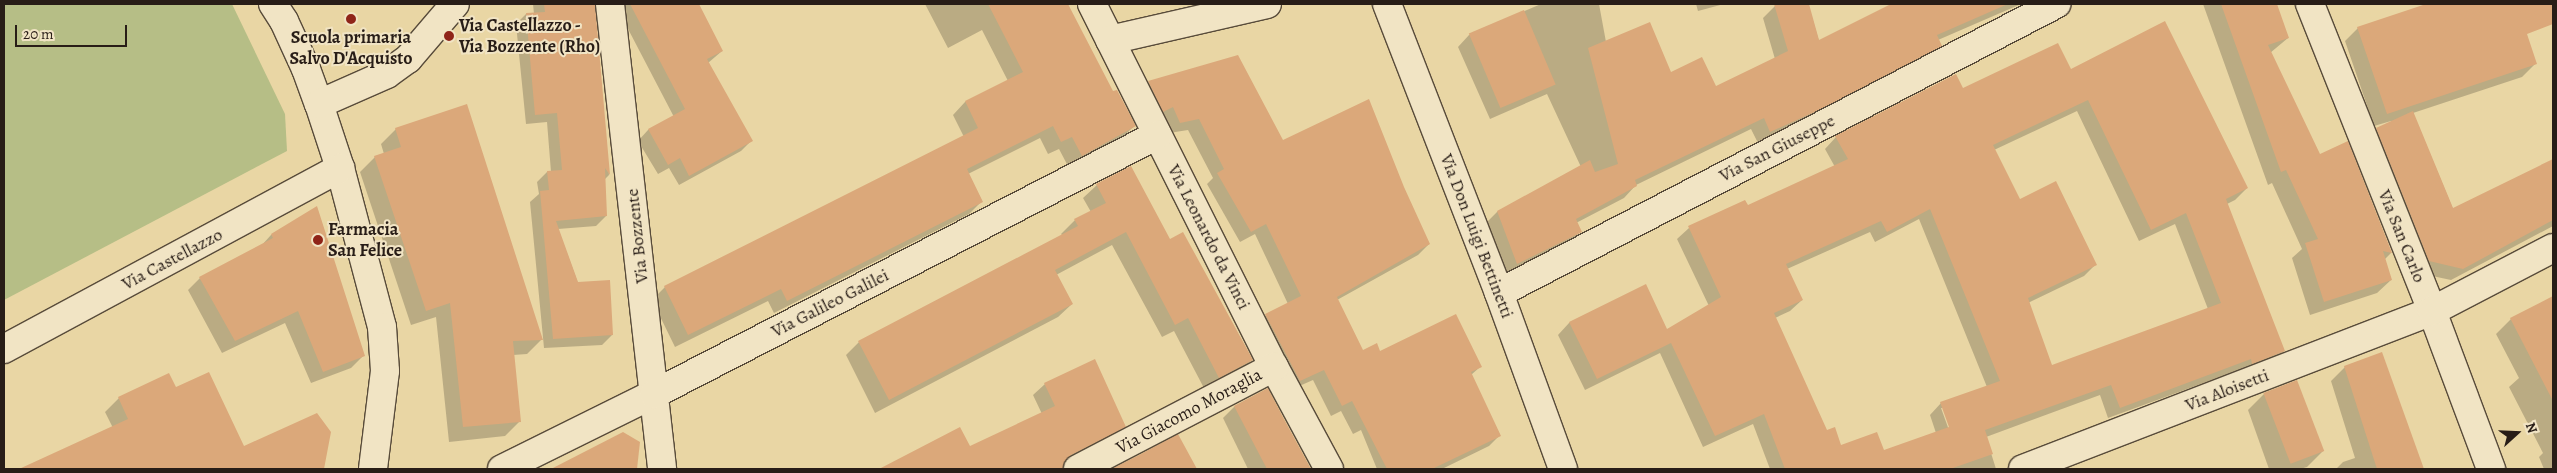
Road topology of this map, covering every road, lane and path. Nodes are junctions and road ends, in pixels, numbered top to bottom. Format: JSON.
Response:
{"nodes":[{"id":1,"x":273,"y":4,"type":"edge"},
{"id":2,"x":454,"y":4,"type":"edge"},
{"id":3,"x":610,"y":4,"type":"edge"},
{"id":4,"x":1092,"y":4,"type":"edge"},
{"id":5,"x":1266,"y":4,"type":"edge"},
{"id":6,"x":1387,"y":4,"type":"edge"},
{"id":7,"x":2056,"y":4,"type":"edge"},
{"id":8,"x":2310,"y":4,"type":"edge"},
{"id":9,"x":1110,"y":40,"type":"junction"},
{"id":10,"x":318,"y":104,"type":"junction"},
{"id":11,"x":1157,"y":135,"type":"junction"},
{"id":12,"x":340,"y":168,"type":"junction"},
{"id":13,"x":2553,"y":248,"type":"edge"},
{"id":14,"x":1499,"y":293,"type":"junction"},
{"id":15,"x":2432,"y":311,"type":"junction"},
{"id":16,"x":4,"y":350,"type":"edge"},
{"id":17,"x":1274,"y":367,"type":"junction"},
{"id":18,"x":654,"y":394,"type":"junction"},
{"id":19,"x":373,"y":469,"type":"edge"},
{"id":20,"x":502,"y":469,"type":"edge"},
{"id":21,"x":662,"y":469,"type":"edge"},
{"id":22,"x":1078,"y":469,"type":"edge"},
{"id":23,"x":1329,"y":469,"type":"edge"},
{"id":24,"x":1562,"y":469,"type":"edge"},
{"id":25,"x":2023,"y":469,"type":"edge"},
{"id":26,"x":2491,"y":469,"type":"edge"}],
"edges":[{"from":1,"to":10,"type":"street"},
{"from":2,"to":10,"type":"street"},
{"from":3,"to":18,"type":"street","name":"Via Bozzente"},
{"from":4,"to":9,"type":"street","name":"Via Leonardo da Vinci"},
{"from":5,"to":9,"type":"street"},
{"from":6,"to":14,"type":"street","name":"Via Don Luigi Bettinetti"},
{"from":7,"to":14,"type":"street","name":"Via San Giuseppe"},
{"from":8,"to":15,"type":"street","name":"Via San Carlo"},
{"from":9,"to":11,"type":"street","name":"Via Leonardo da Vinci"},
{"from":10,"to":12,"type":"street"},
{"from":11,"to":17,"type":"street","name":"Via Leonardo da Vinci"},
{"from":11,"to":18,"type":"street","name":"Via Galileo Galilei"},
{"from":12,"to":16,"type":"street","name":"Via Castellazzo"},
{"from":12,"to":19,"type":"street"},
{"from":13,"to":15,"type":"street","name":"Via Aloisetti"},
{"from":14,"to":24,"type":"street","name":"Via Don Luigi Bettinetti"},
{"from":15,"to":25,"type":"street","name":"Via Aloisetti"},
{"from":15,"to":26,"type":"street","name":"Via San Carlo"},
{"from":17,"to":22,"type":"street","name":"Via Giacomo Moraglia"},
{"from":17,"to":23,"type":"street","name":"Via Leonardo da Vinci"},
{"from":18,"to":20,"type":"street","name":"Via Galileo Galilei"},
{"from":18,"to":21,"type":"street","name":"Via Bozzente"}]}
